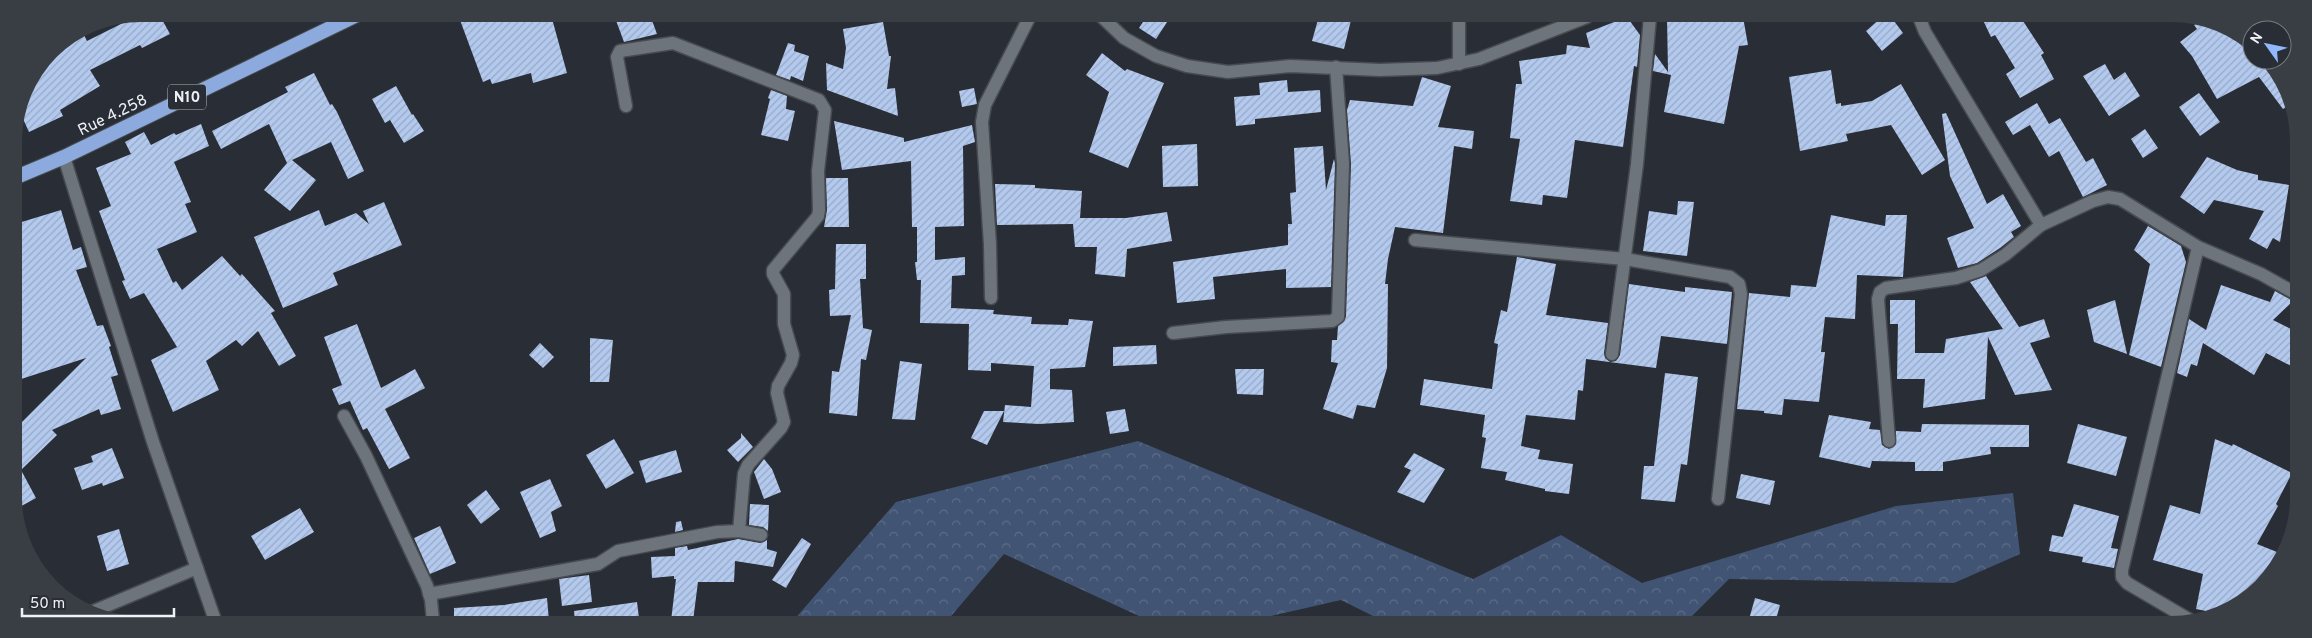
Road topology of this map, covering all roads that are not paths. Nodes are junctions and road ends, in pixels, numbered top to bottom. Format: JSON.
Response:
{"nodes":[{"id":1,"x":342,"y":22,"type":"edge"},
{"id":2,"x":1027,"y":22,"type":"edge"},
{"id":3,"x":1107,"y":22,"type":"edge"},
{"id":4,"x":1460,"y":22,"type":"edge"},
{"id":5,"x":1574,"y":22,"type":"edge"},
{"id":6,"x":1650,"y":22,"type":"edge"},
{"id":7,"x":1921,"y":22,"type":"edge"},
{"id":8,"x":1459,"y":64,"type":"junction"},
{"id":9,"x":1336,"y":67,"type":"junction"},
{"id":10,"x":626,"y":106,"type":"dead end"},
{"id":11,"x":64,"y":157,"type":"junction"},
{"id":12,"x":23,"y":174,"type":"edge"},
{"id":13,"x":2041,"y":225,"type":"junction"},
{"id":14,"x":1415,"y":240,"type":"dead end"},
{"id":15,"x":2198,"y":247,"type":"junction"},
{"id":16,"x":1625,"y":259,"type":"junction"},
{"id":17,"x":2290,"y":290,"type":"edge"},
{"id":18,"x":991,"y":298,"type":"dead end"},
{"id":19,"x":1172,"y":333,"type":"dead end"},
{"id":20,"x":1612,"y":354,"type":"dead end"},
{"id":21,"x":344,"y":416,"type":"dead end"},
{"id":22,"x":1889,"y":441,"type":"dead end"},
{"id":23,"x":1718,"y":499,"type":"dead end"},
{"id":24,"x":739,"y":531,"type":"junction"},
{"id":25,"x":761,"y":535,"type":"dead end"},
{"id":26,"x":197,"y":568,"type":"junction"},
{"id":27,"x":429,"y":594,"type":"junction"},
{"id":28,"x":101,"y":608,"type":"edge"},
{"id":29,"x":2181,"y":615,"type":"edge"},
{"id":30,"x":214,"y":616,"type":"edge"},
{"id":31,"x":432,"y":616,"type":"edge"}],
"edges":[{"from":1,"to":11,"type":"highway","name":"Rue 4.258","number":"N10"},
{"from":2,"to":18,"type":"street"},
{"from":3,"to":9,"type":"street"},
{"from":4,"to":8,"type":"street"},
{"from":5,"to":8,"type":"street"},
{"from":6,"to":16,"type":"street"},
{"from":7,"to":13,"type":"street"},
{"from":8,"to":9,"type":"street"},
{"from":9,"to":19,"type":"street"},
{"from":10,"to":24,"type":"street"},
{"from":11,"to":12,"type":"highway","name":"Rue 4.258","number":"N10"},
{"from":11,"to":26,"type":"street"},
{"from":13,"to":15,"type":"street"},
{"from":13,"to":22,"type":"street"},
{"from":14,"to":16,"type":"street"},
{"from":15,"to":17,"type":"street"},
{"from":15,"to":29,"type":"street"},
{"from":16,"to":20,"type":"street"},
{"from":16,"to":23,"type":"street"},
{"from":21,"to":27,"type":"street"},
{"from":24,"to":25,"type":"street"},
{"from":24,"to":27,"type":"street"},
{"from":26,"to":28,"type":"street"},
{"from":26,"to":30,"type":"street"},
{"from":27,"to":31,"type":"street"}]}
